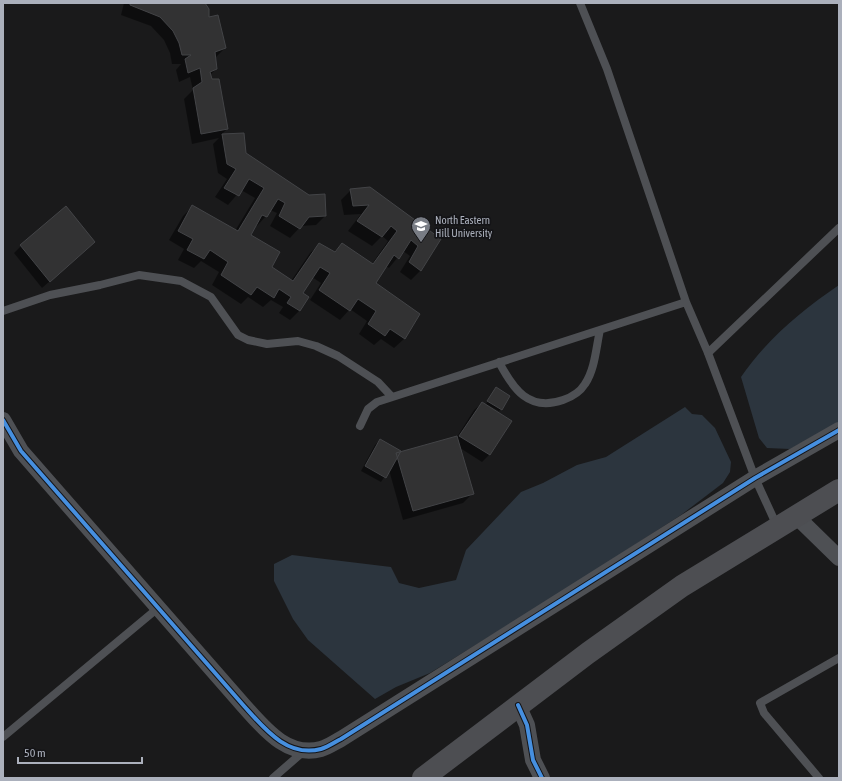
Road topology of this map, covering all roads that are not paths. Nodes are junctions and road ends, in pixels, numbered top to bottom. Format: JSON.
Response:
{"nodes":[{"id":1,"x":580,"y":3,"type":"edge"},
{"id":2,"x":839,"y":228,"type":"edge"},
{"id":3,"x":686,"y":302,"type":"junction"},
{"id":4,"x":3,"y":311,"type":"edge"},
{"id":5,"x":600,"y":330,"type":"junction"},
{"id":6,"x":708,"y":353,"type":"junction"},
{"id":7,"x":499,"y":362,"type":"junction"},
{"id":8,"x":392,"y":397,"type":"junction"},
{"id":9,"x":3,"y":420,"type":"edge"},
{"id":10,"x":360,"y":426,"type":"dead end"},
{"id":11,"x":839,"y":430,"type":"edge"},
{"id":12,"x":756,"y":478,"type":"junction"},
{"id":13,"x":839,"y":490,"type":"edge"},
{"id":14,"x":796,"y":516,"type":"junction"},
{"id":15,"x":777,"y":527,"type":"junction"},
{"id":16,"x":839,"y":558,"type":"edge"},
{"id":17,"x":158,"y":608,"type":"junction"},
{"id":18,"x":839,"y":658,"type":"edge"},
{"id":19,"x":518,"y":705,"type":"junction"},
{"id":20,"x":3,"y":737,"type":"edge"},
{"id":21,"x":304,"y":751,"type":"junction"},
{"id":22,"x":273,"y":778,"type":"edge"},
{"id":23,"x":423,"y":778,"type":"edge"},
{"id":24,"x":542,"y":778,"type":"edge"},
{"id":25,"x":819,"y":778,"type":"edge"}],
"edges":[{"from":1,"to":3,"type":"lane"},
{"from":2,"to":6,"type":"lane"},
{"from":3,"to":5,"type":"lane"},
{"from":3,"to":6,"type":"lane"},
{"from":4,"to":8,"type":"lane"},
{"from":5,"to":7,"type":"lane"},
{"from":5,"to":7,"type":"lane"},
{"from":6,"to":12,"type":"lane"},
{"from":7,"to":8,"type":"lane"},
{"from":8,"to":10,"type":"lane"},
{"from":9,"to":17,"type":"street"},
{"from":11,"to":12,"type":"street"},
{"from":12,"to":15,"type":"lane"},
{"from":12,"to":21,"type":"street"},
{"from":13,"to":14,"type":"street"},
{"from":14,"to":15,"type":"street"},
{"from":14,"to":16,"type":"street"},
{"from":15,"to":19,"type":"street"},
{"from":17,"to":20,"type":"lane"},
{"from":17,"to":21,"type":"street"},
{"from":18,"to":25,"type":"lane"},
{"from":19,"to":23,"type":"street"},
{"from":19,"to":24,"type":"street"},
{"from":21,"to":22,"type":"lane"}]}
